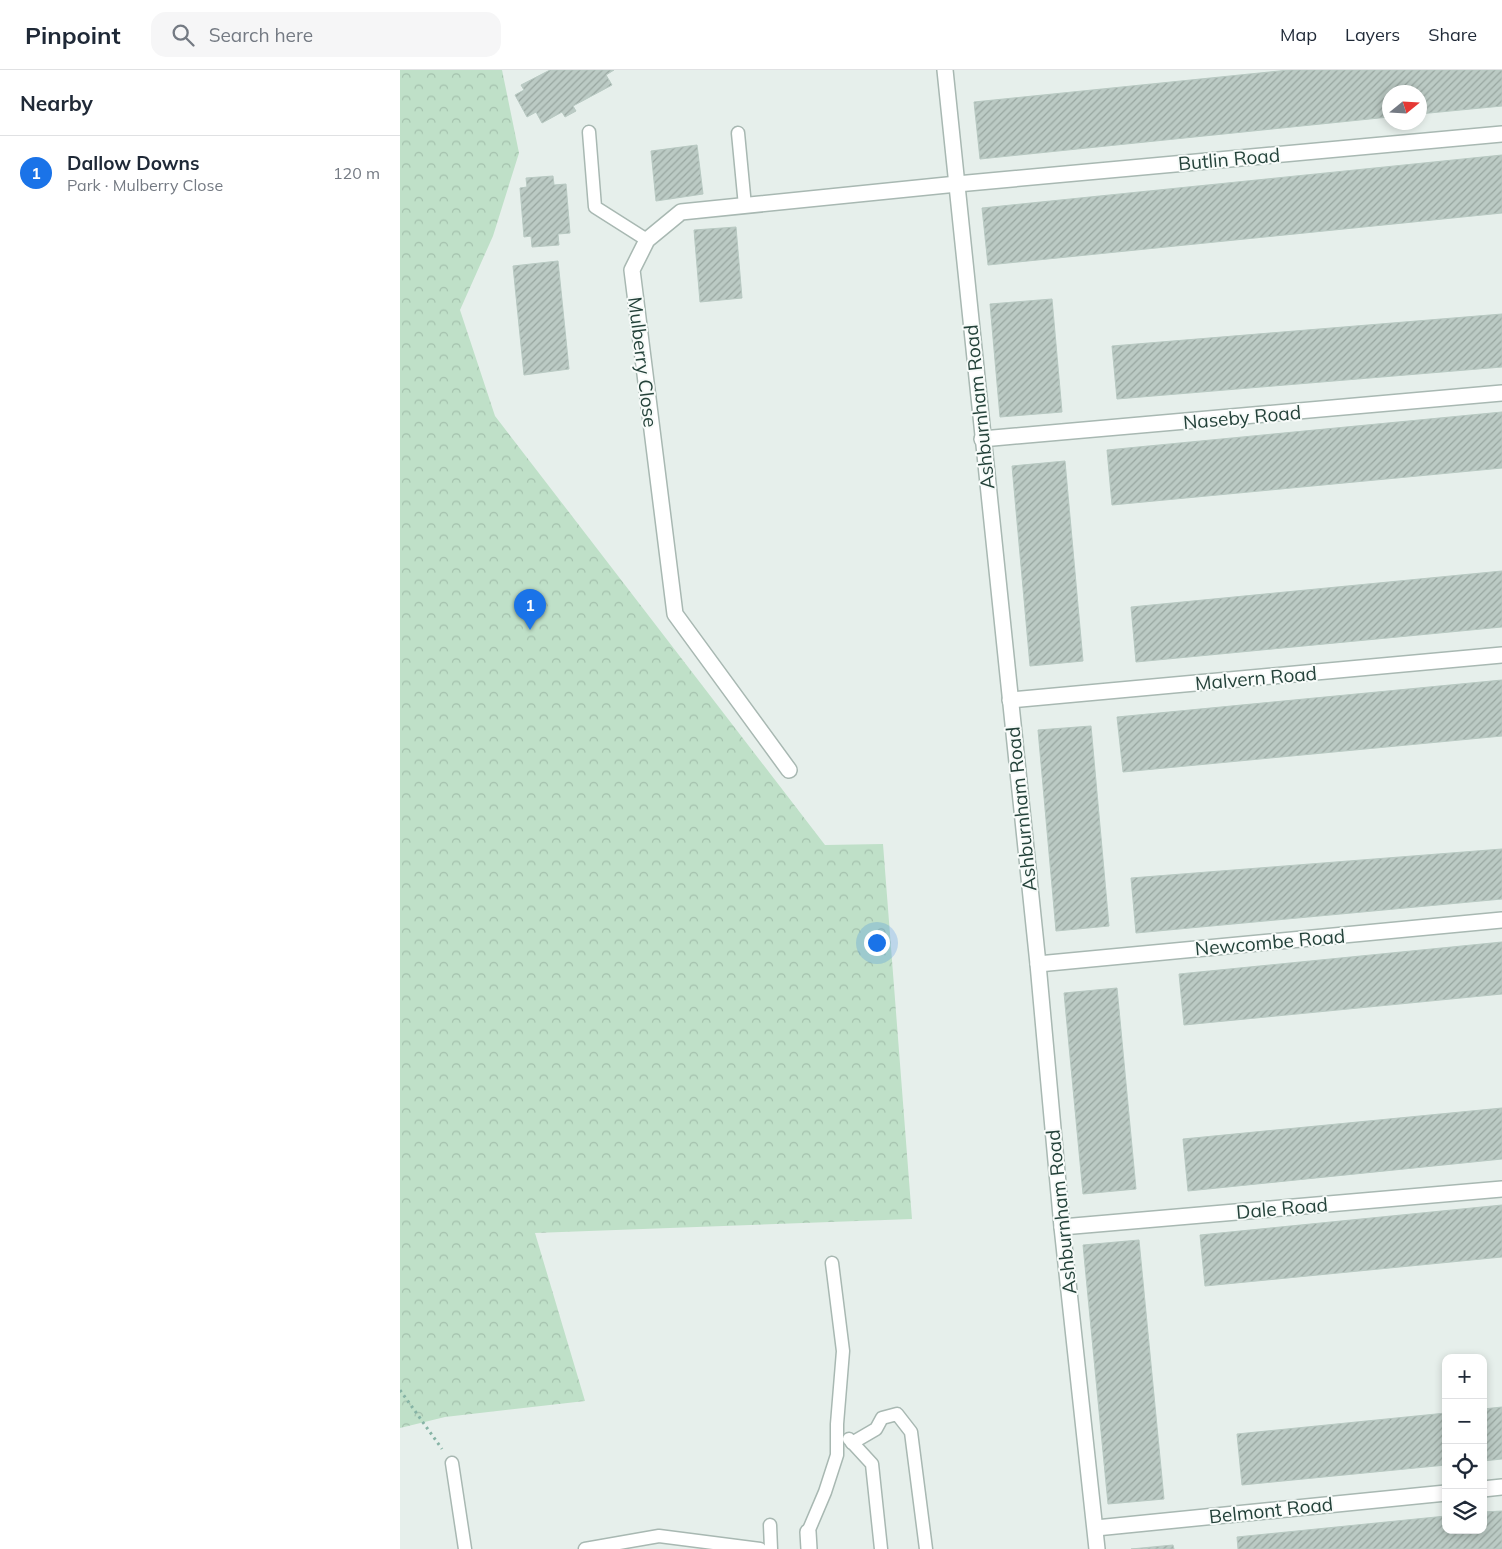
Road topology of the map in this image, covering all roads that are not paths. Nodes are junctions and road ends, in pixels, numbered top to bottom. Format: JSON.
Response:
{"nodes":[{"id":1,"x":945,"y":70,"type":"edge"},
{"id":2,"x":589,"y":132,"type":"dead end"},
{"id":3,"x":738,"y":133,"type":"dead end"},
{"id":4,"x":1502,"y":134,"type":"edge"},
{"id":5,"x":957,"y":184,"type":"junction"},
{"id":6,"x":745,"y":206,"type":"junction"},
{"id":7,"x":647,"y":240,"type":"junction"},
{"id":8,"x":1502,"y":393,"type":"edge"},
{"id":9,"x":982,"y":439,"type":"junction"},
{"id":10,"x":1502,"y":655,"type":"edge"},
{"id":11,"x":1010,"y":700,"type":"junction"},
{"id":12,"x":789,"y":770,"type":"dead end"},
{"id":13,"x":1502,"y":920,"type":"edge"},
{"id":14,"x":1038,"y":964,"type":"junction"},
{"id":15,"x":1502,"y":1189,"type":"edge"},
{"id":16,"x":1062,"y":1226,"type":"junction"},
{"id":17,"x":832,"y":1263,"type":"dead end"},
{"id":18,"x":837,"y":1424,"type":"junction"},
{"id":19,"x":852,"y":1444,"type":"junction"},
{"id":20,"x":452,"y":1463,"type":"road end"},
{"id":21,"x":1502,"y":1487,"type":"edge"},
{"id":22,"x":1487,"y":1489,"type":"edge"},
{"id":23,"x":1442,"y":1493,"type":"edge"},
{"id":24,"x":770,"y":1525,"type":"dead end"},
{"id":25,"x":1096,"y":1528,"type":"junction"},
{"id":26,"x":808,"y":1532,"type":"joint"},
{"id":27,"x":753,"y":1548,"type":"edge"},
{"id":28,"x":465,"y":1549,"type":"edge"},
{"id":29,"x":586,"y":1549,"type":"edge"},
{"id":30,"x":771,"y":1549,"type":"edge"},
{"id":31,"x":809,"y":1549,"type":"edge"},
{"id":32,"x":881,"y":1549,"type":"edge"},
{"id":33,"x":926,"y":1549,"type":"edge"},
{"id":34,"x":1098,"y":1549,"type":"edge"}],
"edges":[{"from":1,"to":5,"type":"street","name":"Ashburnham Road"},
{"from":2,"to":7,"type":"lane"},
{"from":3,"to":6,"type":"lane"},
{"from":4,"to":5,"type":"street","name":"Butlin Road"},
{"from":5,"to":6,"type":"street","name":"Mulberry Close"},
{"from":5,"to":9,"type":"street","name":"Ashburnham Road"},
{"from":6,"to":7,"type":"street","name":"Mulberry Close"},
{"from":7,"to":12,"type":"street","name":"Mulberry Close"},
{"from":8,"to":9,"type":"street","name":"Naseby Road"},
{"from":9,"to":11,"type":"street","name":"Ashburnham Road"},
{"from":10,"to":11,"type":"street","name":"Malvern Road"},
{"from":11,"to":14,"type":"street","name":"Ashburnham Road"},
{"from":13,"to":14,"type":"street","name":"Newcombe Road"},
{"from":14,"to":16,"type":"street","name":"Ashburnham Road"},
{"from":15,"to":16,"type":"street","name":"Dale Road"},
{"from":16,"to":25,"type":"street","name":"Ashburnham Road"},
{"from":17,"to":18,"type":"lane"},
{"from":18,"to":19,"type":"lane"},
{"from":18,"to":26,"type":"lane"},
{"from":19,"to":32,"type":"lane"},
{"from":19,"to":33,"type":"lane"},
{"from":20,"to":28,"type":"lane"},
{"from":21,"to":22,"type":"street"},
{"from":23,"to":25,"type":"street","name":"Belmont Road"},
{"from":24,"to":30,"type":"lane"},
{"from":25,"to":34,"type":"street","name":"Ashburnham Road"},
{"from":26,"to":31,"type":"street"},
{"from":27,"to":29,"type":"lane"}]}
